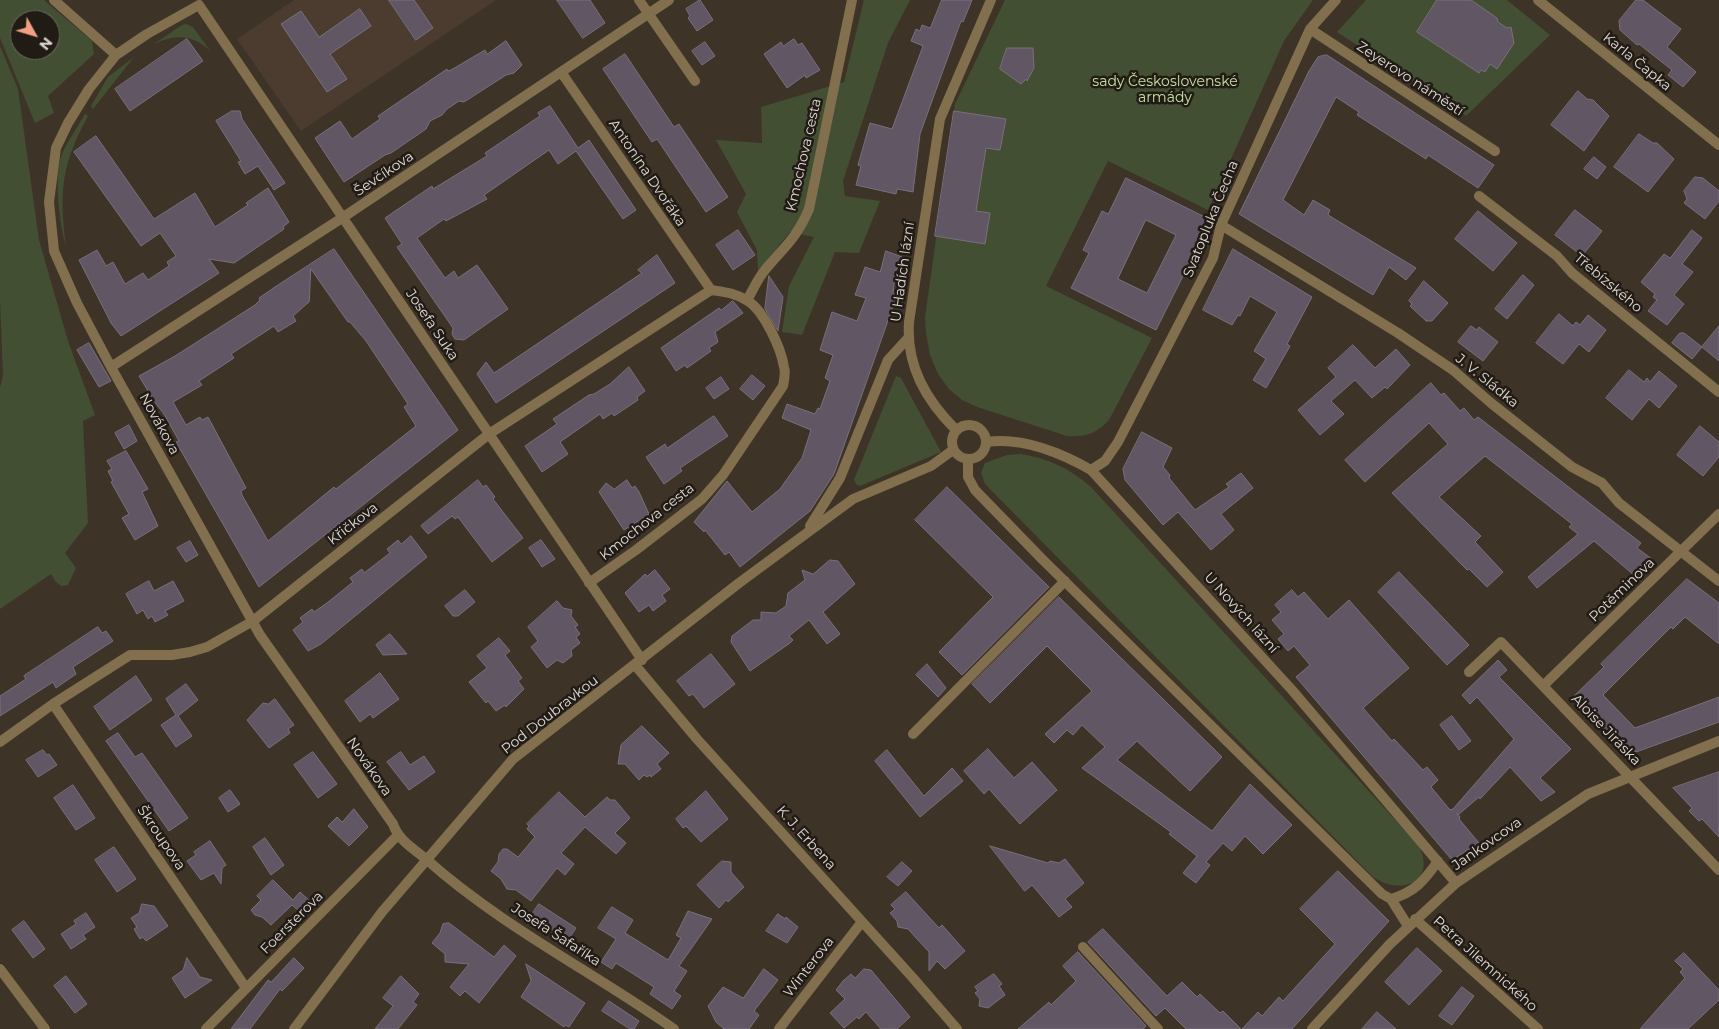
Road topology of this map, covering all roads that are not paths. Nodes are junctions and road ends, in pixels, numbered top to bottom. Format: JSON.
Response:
{"nodes":[{"id":1,"x":54,"y":0,"type":"edge"},
{"id":2,"x":638,"y":0,"type":"edge"},
{"id":3,"x":669,"y":0,"type":"edge"},
{"id":4,"x":852,"y":0,"type":"edge"},
{"id":5,"x":991,"y":0,"type":"edge"},
{"id":6,"x":1336,"y":0,"type":"edge"},
{"id":7,"x":1538,"y":0,"type":"edge"},
{"id":8,"x":199,"y":5,"type":"joint"},
{"id":9,"x":648,"y":14,"type":"junction"},
{"id":10,"x":1310,"y":29,"type":"junction"},
{"id":11,"x":116,"y":55,"type":"junction"},
{"id":12,"x":561,"y":72,"type":"junction"},
{"id":13,"x":695,"y":81,"type":"dead end"},
{"id":14,"x":1719,"y":145,"type":"edge"},
{"id":15,"x":1495,"y":152,"type":"dead end"},
{"id":16,"x":1480,"y":196,"type":"dead end"},
{"id":17,"x":342,"y":218,"type":"junction"},
{"id":18,"x":1221,"y":225,"type":"junction"},
{"id":19,"x":711,"y":290,"type":"junction"},
{"id":20,"x":747,"y":300,"type":"junction"},
{"id":21,"x":908,"y":338,"type":"junction"},
{"id":22,"x":111,"y":367,"type":"junction"},
{"id":23,"x":1719,"y":392,"type":"edge"},
{"id":24,"x":956,"y":430,"type":"junction"},
{"id":25,"x":489,"y":434,"type":"junction"},
{"id":26,"x":987,"y":442,"type":"junction"},
{"id":27,"x":953,"y":450,"type":"junction"},
{"id":28,"x":968,"y":460,"type":"junction"},
{"id":29,"x":1091,"y":470,"type":"junction"},
{"id":30,"x":1719,"y":514,"type":"edge"},
{"id":31,"x":806,"y":532,"type":"junction"},
{"id":32,"x":1681,"y":551,"type":"junction"},
{"id":33,"x":1065,"y":581,"type":"junction"},
{"id":34,"x":1719,"y":581,"type":"edge"},
{"id":35,"x":589,"y":582,"type":"junction"},
{"id":36,"x":253,"y":621,"type":"junction"},
{"id":37,"x":638,"y":662,"type":"junction"},
{"id":38,"x":1469,"y":672,"type":"dead end"},
{"id":39,"x":1544,"y":686,"type":"junction"},
{"id":40,"x":53,"y":704,"type":"junction"},
{"id":41,"x":913,"y":734,"type":"dead end"},
{"id":42,"x":1719,"y":741,"type":"edge"},
{"id":43,"x":0,"y":742,"type":"edge"},
{"id":44,"x":1630,"y":776,"type":"junction"},
{"id":45,"x":397,"y":836,"type":"junction"},
{"id":46,"x":426,"y":859,"type":"junction"},
{"id":47,"x":1438,"y":861,"type":"junction"},
{"id":48,"x":1719,"y":870,"type":"edge"},
{"id":49,"x":1456,"y":883,"type":"junction"},
{"id":50,"x":1391,"y":899,"type":"junction"},
{"id":51,"x":861,"y":923,"type":"junction"},
{"id":52,"x":1411,"y":923,"type":"junction"},
{"id":53,"x":1083,"y":947,"type":"dead end"},
{"id":54,"x":0,"y":969,"type":"edge"},
{"id":55,"x":246,"y":988,"type":"junction"},
{"id":56,"x":45,"y":1029,"type":"edge"},
{"id":57,"x":206,"y":1029,"type":"edge"},
{"id":58,"x":294,"y":1029,"type":"edge"},
{"id":59,"x":674,"y":1029,"type":"edge"},
{"id":60,"x":779,"y":1029,"type":"edge"},
{"id":61,"x":957,"y":1029,"type":"edge"},
{"id":62,"x":1158,"y":1029,"type":"edge"},
{"id":63,"x":1312,"y":1029,"type":"edge"},
{"id":64,"x":1538,"y":1029,"type":"edge"}],
"edges":[{"from":1,"to":11,"type":"street"},
{"from":2,"to":9,"type":"street"},
{"from":3,"to":9,"type":"street","name":"Ševčíkova"},
{"from":4,"to":20,"type":"street","name":"Kmochova cesta"},
{"from":5,"to":21,"type":"street","name":"U Hadích lázní"},
{"from":6,"to":10,"type":"street","name":"Svatopluka Čecha"},
{"from":7,"to":14,"type":"street","name":"Karla Čapka"},
{"from":8,"to":11,"type":"street","name":"Novákova"},
{"from":8,"to":17,"type":"street","name":"Josefa Suka"},
{"from":9,"to":12,"type":"street","name":"Ševčíkova"},
{"from":9,"to":13,"type":"street"},
{"from":10,"to":15,"type":"street","name":"Zeyerovo náměstí"},
{"from":10,"to":18,"type":"street","name":"Svatopluka Čecha"},
{"from":11,"to":22,"type":"street","name":"Novákova"},
{"from":12,"to":17,"type":"street","name":"Ševčíkova"},
{"from":12,"to":19,"type":"street","name":"Antonína Dvořáka"},
{"from":16,"to":23,"type":"street","name":"Třebízského"},
{"from":17,"to":22,"type":"street","name":"Ševčíkova"},
{"from":17,"to":25,"type":"street","name":"Josefa Suka"},
{"from":18,"to":29,"type":"street","name":"Svatopluka Čecha"},
{"from":18,"to":32,"type":"street","name":"J. V. Sládka"},
{"from":19,"to":20,"type":"street"},
{"from":19,"to":25,"type":"street","name":"Křičkova"},
{"from":20,"to":35,"type":"street","name":"Kmochova cesta"},
{"from":21,"to":24,"type":"street"},
{"from":21,"to":31,"type":"street","name":"U Hadích lázní"},
{"from":22,"to":36,"type":"street","name":"Novákova"},
{"from":24,"to":26,"type":"street"},
{"from":24,"to":27,"type":"street"},
{"from":25,"to":35,"type":"street","name":"Josefa Suka"},
{"from":25,"to":36,"type":"street","name":"Křičkova"},
{"from":26,"to":28,"type":"street"},
{"from":26,"to":29,"type":"street","name":"U Nových lázní"},
{"from":27,"to":28,"type":"street"},
{"from":27,"to":31,"type":"street"},
{"from":28,"to":33,"type":"street"},
{"from":29,"to":47,"type":"street","name":"U Nových lázní"},
{"from":30,"to":32,"type":"street","name":"Potěminova"},
{"from":31,"to":37,"type":"street","name":"Pod Doubravkou"},
{"from":32,"to":34,"type":"street","name":"J. V. Sládka"},
{"from":32,"to":39,"type":"street","name":"Potěminova"},
{"from":33,"to":41,"type":"street"},
{"from":33,"to":50,"type":"street"},
{"from":35,"to":37,"type":"street","name":"Josefa Suka"},
{"from":36,"to":40,"type":"street","name":"Křičkova"},
{"from":36,"to":45,"type":"street","name":"Novákova"},
{"from":37,"to":46,"type":"street","name":"Pod Doubravkou"},
{"from":37,"to":51,"type":"street","name":"K. J. Erbena"},
{"from":38,"to":39,"type":"street","name":"Aloise Jiráska"},
{"from":39,"to":44,"type":"street","name":"Aloise Jiráska"},
{"from":40,"to":43,"type":"street","name":"Křičkova"},
{"from":40,"to":55,"type":"street","name":"Škroupova"},
{"from":42,"to":44,"type":"street","name":"Jankovcova"},
{"from":44,"to":48,"type":"street","name":"Aloise Jiráska"},
{"from":44,"to":49,"type":"street","name":"Jankovcova"},
{"from":45,"to":46,"type":"street","name":"Novákova"},
{"from":45,"to":55,"type":"street","name":"Foersterova"},
{"from":46,"to":58,"type":"street","name":"Pod Doubravkou"},
{"from":46,"to":59,"type":"street","name":"Josefa Šafaříka"},
{"from":47,"to":49,"type":"street","name":"U Nových lázní"},
{"from":47,"to":50,"type":"street"},
{"from":49,"to":52,"type":"street","name":"Jankovcova"},
{"from":50,"to":52,"type":"street"},
{"from":51,"to":60,"type":"street","name":"Winterova"},
{"from":51,"to":61,"type":"street","name":"K. J. Erbena"},
{"from":52,"to":63,"type":"street","name":"Jankovcova"},
{"from":52,"to":64,"type":"street","name":"Petra Jilemnického"},
{"from":53,"to":62,"type":"street"},
{"from":54,"to":56,"type":"street"},
{"from":55,"to":57,"type":"street","name":"Foersterova"}]}
